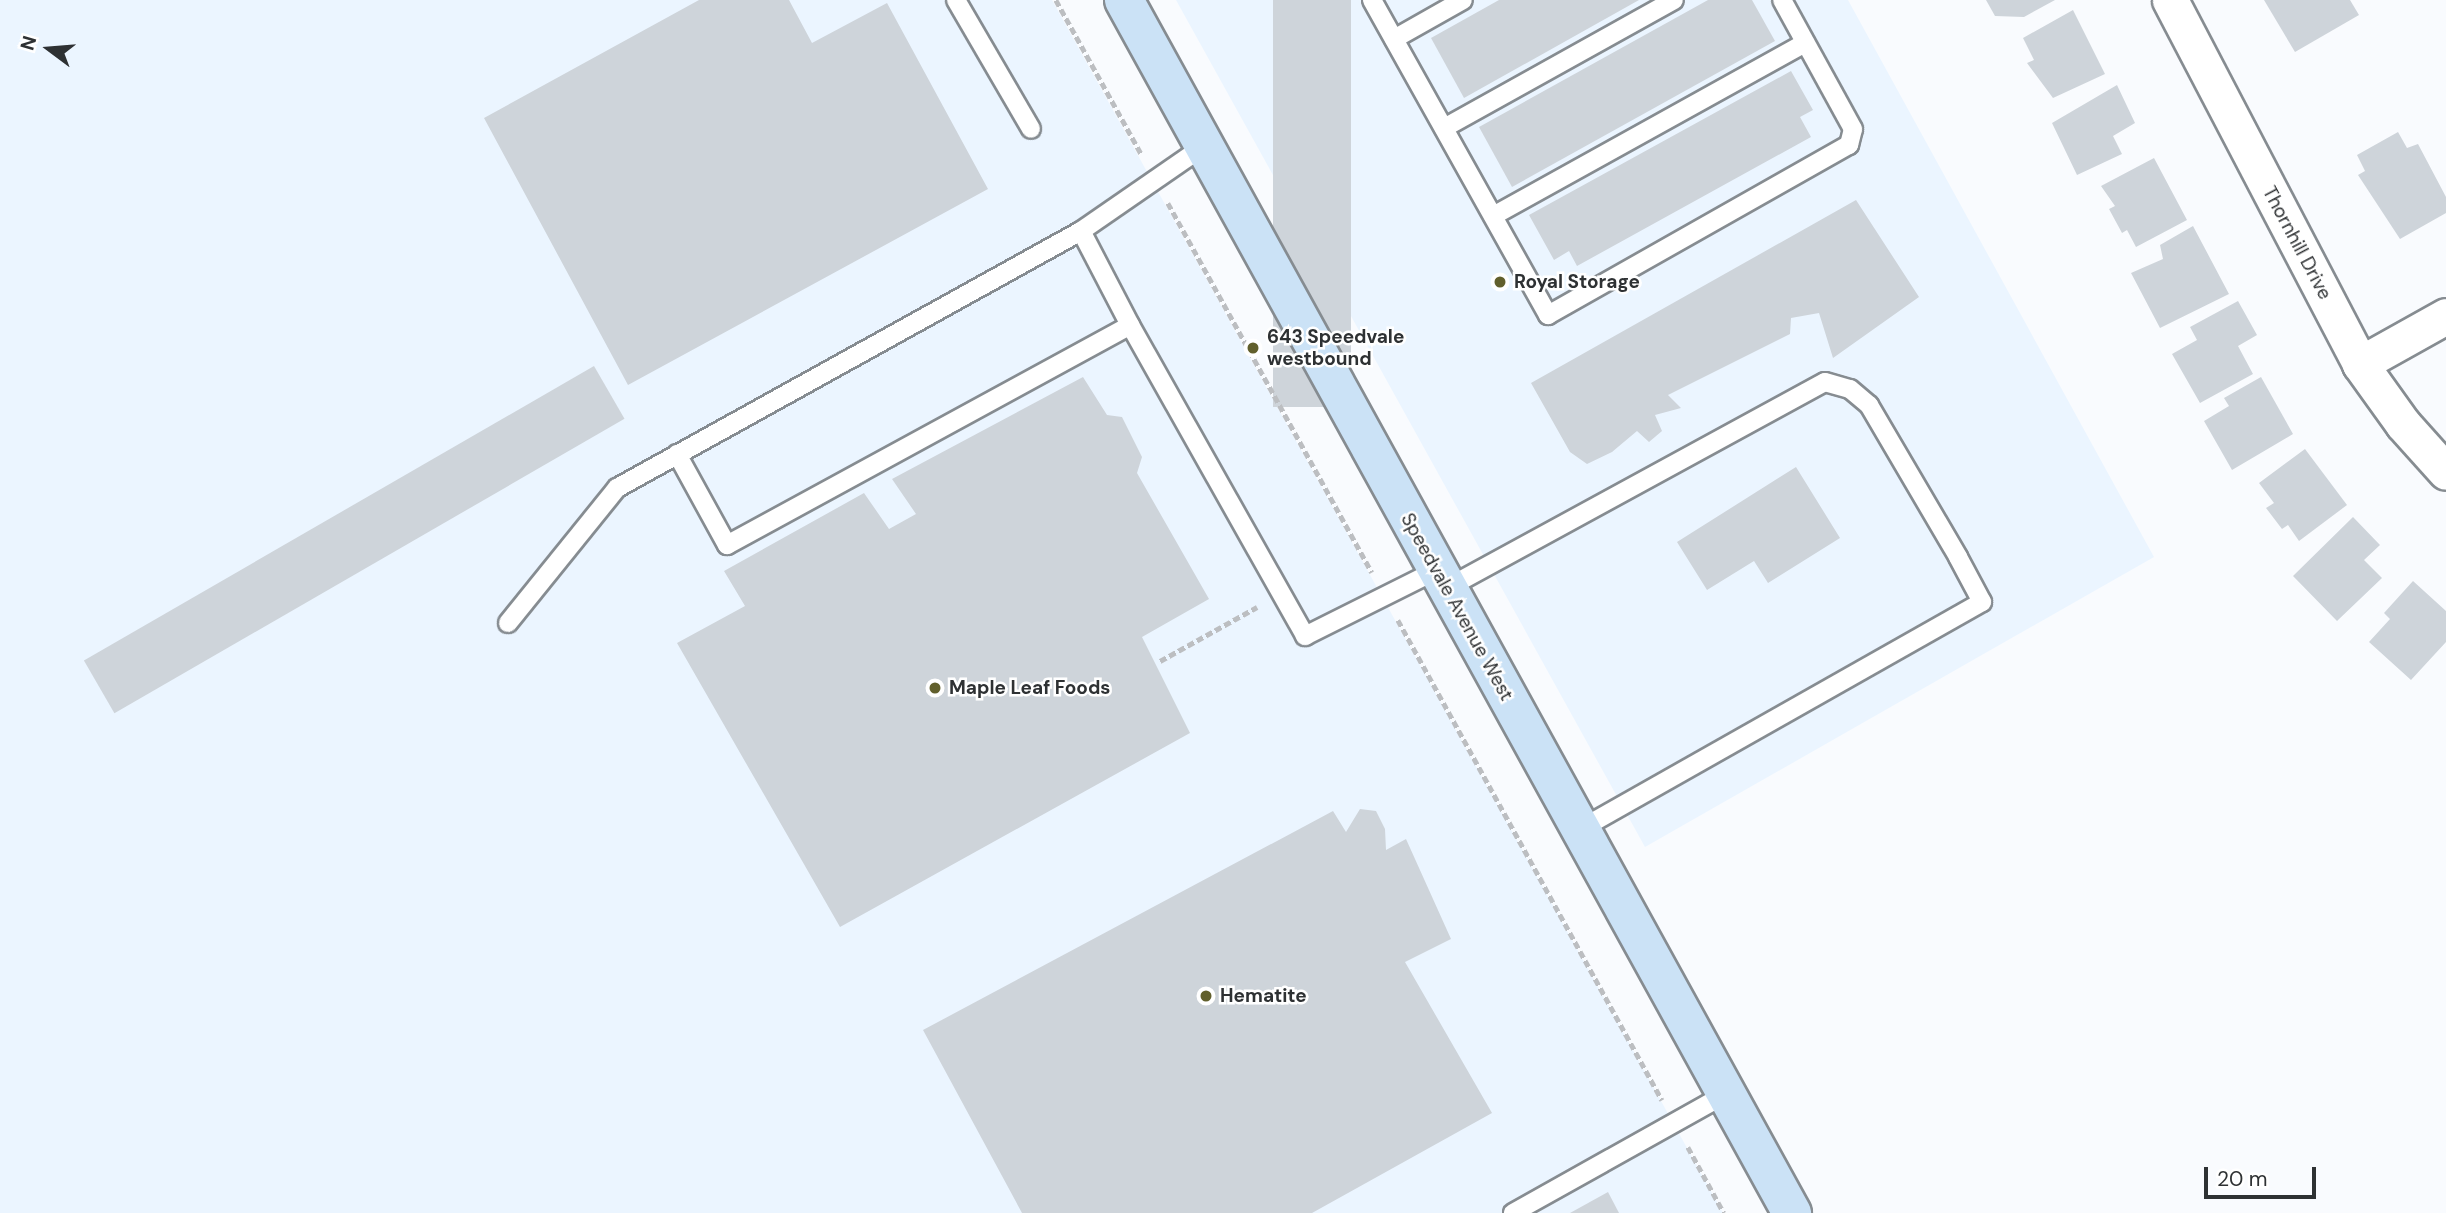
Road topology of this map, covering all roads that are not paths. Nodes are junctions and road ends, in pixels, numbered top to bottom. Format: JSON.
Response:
{"nodes":[{"id":1,"x":956,"y":0,"type":"edge"},
{"id":2,"x":1124,"y":0,"type":"edge"},
{"id":3,"x":1372,"y":0,"type":"edge"},
{"id":4,"x":1463,"y":0,"type":"edge"},
{"id":5,"x":1674,"y":0,"type":"edge"},
{"id":6,"x":1783,"y":0,"type":"edge"},
{"id":7,"x":2170,"y":0,"type":"edge"},
{"id":8,"x":1394,"y":38,"type":"junction"},
{"id":9,"x":1805,"y":43,"type":"junction"},
{"id":10,"x":1444,"y":128,"type":"junction"},
{"id":11,"x":1031,"y":129,"type":"dead end"},
{"id":12,"x":1204,"y":146,"type":"junction"},
{"id":13,"x":1493,"y":216,"type":"junction"},
{"id":14,"x":1081,"y":231,"type":"junction"},
{"id":15,"x":2446,"y":317,"type":"edge"},
{"id":16,"x":1130,"y":325,"type":"junction"},
{"id":17,"x":2360,"y":364,"type":"junction"},
{"id":18,"x":677,"y":454,"type":"junction"},
{"id":19,"x":2446,"y":472,"type":"edge"},
{"id":20,"x":1442,"y":579,"type":"junction"},
{"id":21,"x":508,"y":623,"type":"dead end"},
{"id":22,"x":1580,"y":829,"type":"junction"},
{"id":23,"x":1726,"y":1094,"type":"junction"},
{"id":24,"x":1513,"y":1213,"type":"edge"},
{"id":25,"x":1792,"y":1213,"type":"edge"}],
"edges":[{"from":1,"to":11,"type":"lane"},
{"from":2,"to":12,"type":"main road","name":"Speedvale Avenue West"},
{"from":3,"to":8,"type":"lane"},
{"from":4,"to":8,"type":"lane"},
{"from":5,"to":10,"type":"lane"},
{"from":6,"to":9,"type":"lane"},
{"from":7,"to":17,"type":"street","name":"Thornhill Drive"},
{"from":8,"to":10,"type":"lane"},
{"from":9,"to":13,"type":"lane"},
{"from":9,"to":13,"type":"lane"},
{"from":10,"to":13,"type":"lane"},
{"from":12,"to":14,"type":"lane"},
{"from":12,"to":20,"type":"main road","name":"Speedvale Avenue West"},
{"from":14,"to":16,"type":"lane"},
{"from":14,"to":18,"type":"lane"},
{"from":15,"to":17,"type":"street"},
{"from":16,"to":18,"type":"lane"},
{"from":16,"to":20,"type":"lane"},
{"from":17,"to":19,"type":"street","name":"Thornhill Drive"},
{"from":18,"to":21,"type":"lane"},
{"from":20,"to":22,"type":"main road","name":"Speedvale Avenue West"},
{"from":20,"to":22,"type":"lane"},
{"from":22,"to":23,"type":"main road","name":"Speedvale Avenue West"},
{"from":23,"to":24,"type":"lane"},
{"from":23,"to":25,"type":"main road","name":"Speedvale Avenue West"}]}
